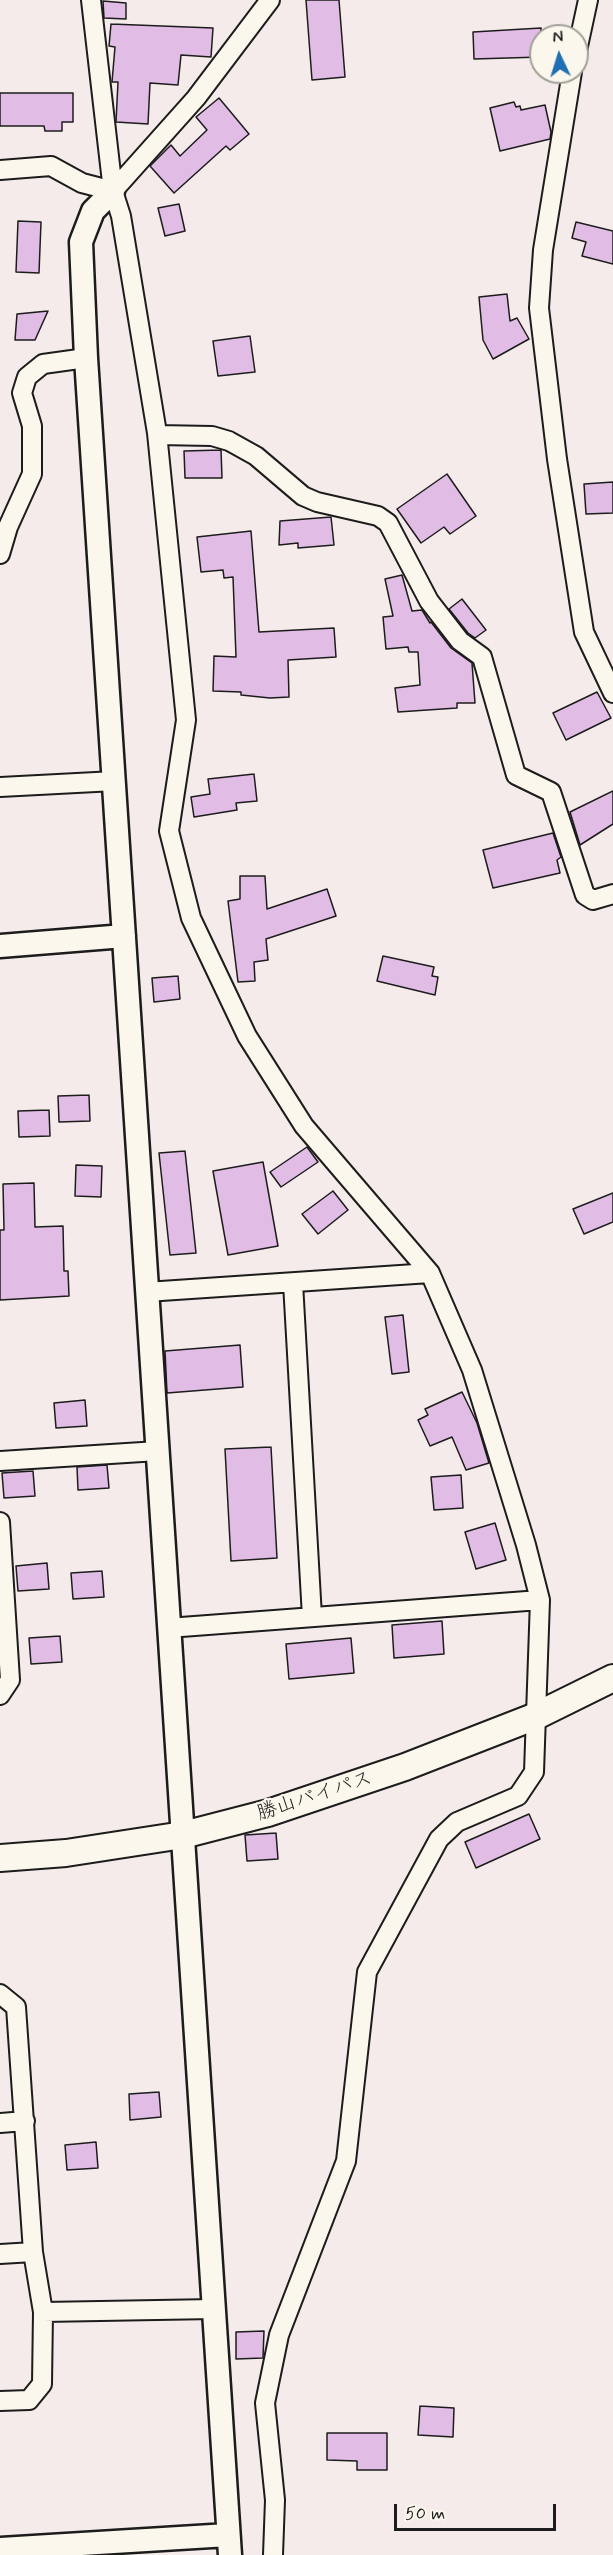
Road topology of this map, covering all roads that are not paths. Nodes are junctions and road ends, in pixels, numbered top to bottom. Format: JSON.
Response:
{"nodes":[{"id":1,"x":91,"y":0,"type":"edge"},
{"id":2,"x":270,"y":0,"type":"edge"},
{"id":3,"x":588,"y":0,"type":"edge"},
{"id":4,"x":583,"y":24,"type":"edge"},
{"id":5,"x":570,"y":84,"type":"edge"},
{"id":6,"x":0,"y":171,"type":"edge"},
{"id":7,"x":113,"y":191,"type":"junction"},
{"id":8,"x":86,"y":358,"type":"junction"},
{"id":9,"x":158,"y":435,"type":"junction"},
{"id":10,"x":0,"y":554,"type":"edge"},
{"id":11,"x":613,"y":693,"type":"edge"},
{"id":12,"x":115,"y":781,"type":"junction"},
{"id":13,"x":0,"y":787,"type":"edge"},
{"id":14,"x":613,"y":894,"type":"edge"},
{"id":15,"x":124,"y":936,"type":"junction"},
{"id":16,"x":0,"y":946,"type":"edge"},
{"id":17,"x":430,"y":1273,"type":"junction"},
{"id":18,"x":293,"y":1283,"type":"junction"},
{"id":19,"x":146,"y":1292,"type":"junction"},
{"id":20,"x":158,"y":1450,"type":"junction"},
{"id":21,"x":0,"y":1461,"type":"edge"},
{"id":22,"x":0,"y":1522,"type":"edge"},
{"id":23,"x":1,"y":1546,"type":"edge"},
{"id":24,"x":540,"y":1600,"type":"junction"},
{"id":25,"x":312,"y":1617,"type":"junction"},
{"id":26,"x":168,"y":1628,"type":"junction"},
{"id":27,"x":613,"y":1678,"type":"edge"},
{"id":28,"x":0,"y":1695,"type":"edge"},
{"id":29,"x":536,"y":1716,"type":"junction"},
{"id":30,"x":183,"y":1835,"type":"junction"},
{"id":31,"x":0,"y":1858,"type":"edge"},
{"id":32,"x":0,"y":1994,"type":"edge"},
{"id":33,"x":25,"y":2121,"type":"junction"},
{"id":34,"x":0,"y":2123,"type":"edge"},
{"id":35,"x":33,"y":2252,"type":"junction"},
{"id":36,"x":0,"y":2254,"type":"edge"},
{"id":37,"x":214,"y":2309,"type":"junction"},
{"id":38,"x":43,"y":2313,"type":"junction"},
{"id":39,"x":0,"y":2401,"type":"edge"},
{"id":40,"x":229,"y":2545,"type":"edge"},
{"id":41,"x":0,"y":2549,"type":"edge"},
{"id":42,"x":273,"y":2555,"type":"edge"}],
"edges":[{"from":1,"to":7,"type":"street"},
{"from":2,"to":7,"type":"street"},
{"from":3,"to":4,"type":"street"},
{"from":5,"to":11,"type":"street"},
{"from":6,"to":7,"type":"street"},
{"from":7,"to":8,"type":"street"},
{"from":7,"to":9,"type":"street"},
{"from":8,"to":10,"type":"street"},
{"from":8,"to":12,"type":"street"},
{"from":9,"to":14,"type":"street"},
{"from":9,"to":17,"type":"street"},
{"from":12,"to":13,"type":"street"},
{"from":12,"to":15,"type":"street"},
{"from":15,"to":16,"type":"street"},
{"from":15,"to":19,"type":"street"},
{"from":17,"to":18,"type":"street"},
{"from":17,"to":24,"type":"street"},
{"from":18,"to":19,"type":"street"},
{"from":18,"to":25,"type":"street"},
{"from":19,"to":20,"type":"street"},
{"from":20,"to":21,"type":"street"},
{"from":20,"to":26,"type":"street"},
{"from":22,"to":23,"type":"street"},
{"from":23,"to":28,"type":"street"},
{"from":24,"to":25,"type":"street"},
{"from":24,"to":29,"type":"street"},
{"from":25,"to":26,"type":"street"},
{"from":26,"to":30,"type":"street"},
{"from":27,"to":29,"type":"main road","name":"勝山バイパス"},
{"from":29,"to":30,"type":"main road","name":"勝山バイパス"},
{"from":29,"to":42,"type":"street"},
{"from":30,"to":31,"type":"main road","name":"勝山バイパス"},
{"from":30,"to":37,"type":"street"},
{"from":32,"to":33,"type":"street"},
{"from":33,"to":34,"type":"street"},
{"from":33,"to":35,"type":"street"},
{"from":35,"to":36,"type":"street"},
{"from":35,"to":38,"type":"street"},
{"from":37,"to":38,"type":"street"},
{"from":37,"to":40,"type":"street"},
{"from":38,"to":39,"type":"street"},
{"from":40,"to":41,"type":"street"}]}
